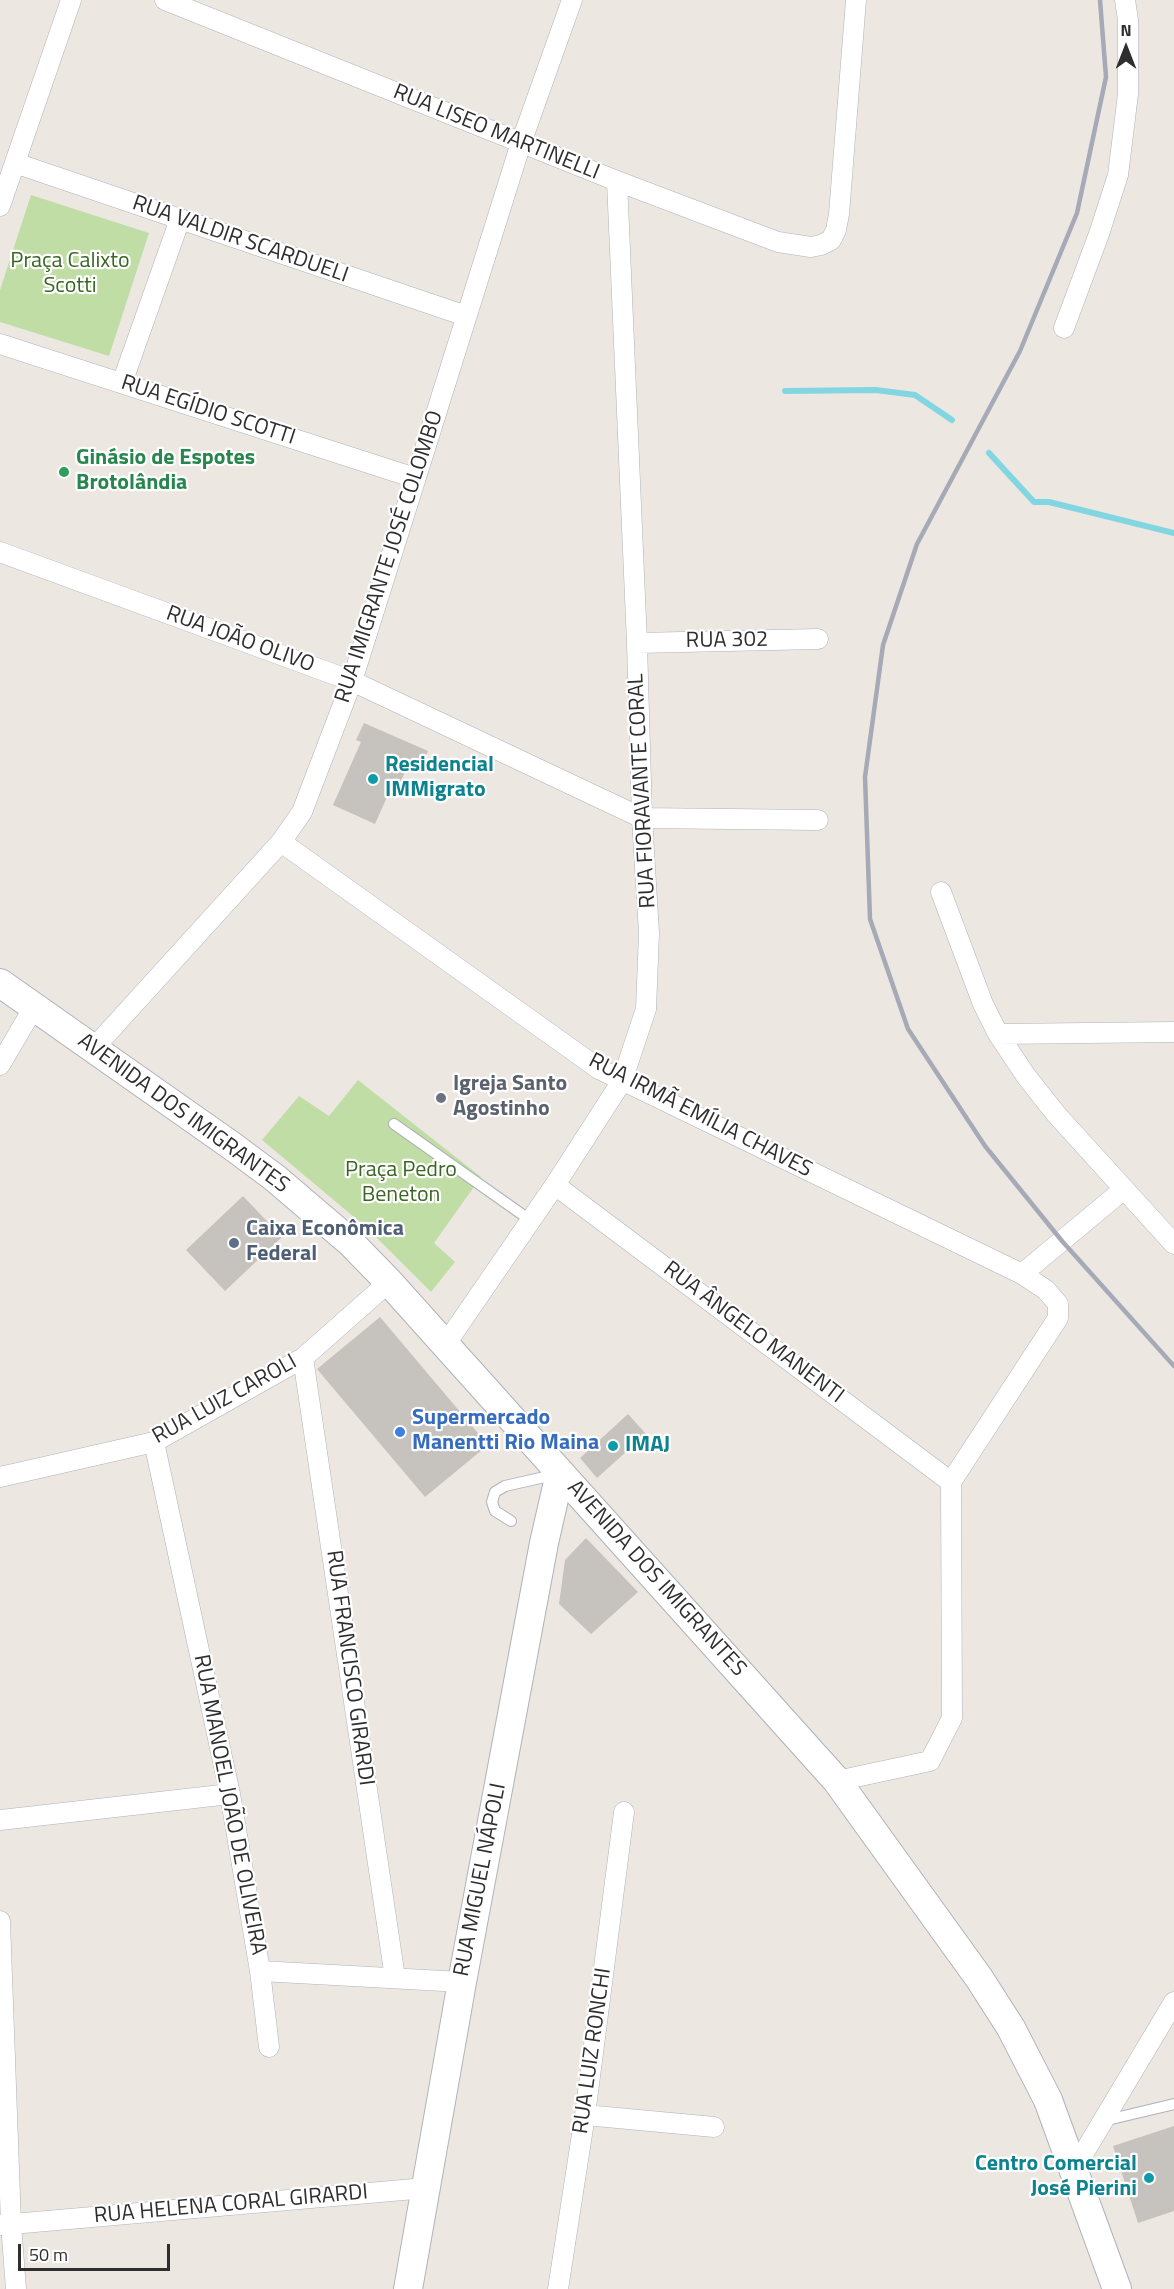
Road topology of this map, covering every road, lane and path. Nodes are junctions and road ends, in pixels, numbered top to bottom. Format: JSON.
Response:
{"nodes":[{"id":1,"x":71,"y":0,"type":"edge"},
{"id":2,"x":165,"y":0,"type":"edge"},
{"id":3,"x":572,"y":0,"type":"edge"},
{"id":4,"x":856,"y":0,"type":"edge"},
{"id":5,"x":1125,"y":0,"type":"edge"},
{"id":6,"x":521,"y":144,"type":"junction"},
{"id":7,"x":15,"y":163,"type":"junction"},
{"id":8,"x":616,"y":181,"type":"junction"},
{"id":9,"x":0,"y":206,"type":"edge"},
{"id":10,"x":180,"y":219,"type":"junction"},
{"id":11,"x":466,"y":316,"type":"junction"},
{"id":12,"x":1064,"y":328,"type":"dead end"},
{"id":13,"x":0,"y":344,"type":"edge"},
{"id":14,"x":122,"y":384,"type":"junction"},
{"id":15,"x":415,"y":478,"type":"junction"},
{"id":16,"x":0,"y":552,"type":"edge"},
{"id":17,"x":818,"y":639,"type":"dead end"},
{"id":18,"x":637,"y":643,"type":"junction"},
{"id":19,"x":352,"y":681,"type":"junction"},
{"id":20,"x":642,"y":818,"type":"junction"},
{"id":21,"x":818,"y":820,"type":"dead end"},
{"id":22,"x":281,"y":842,"type":"junction"},
{"id":23,"x":941,"y":892,"type":"dead end"},
{"id":24,"x":0,"y":983,"type":"edge"},
{"id":25,"x":34,"y":1007,"type":"junction"},
{"id":26,"x":1174,"y":1032,"type":"edge"},
{"id":27,"x":998,"y":1034,"type":"junction"},
{"id":28,"x":93,"y":1049,"type":"junction"},
{"id":29,"x":0,"y":1065,"type":"edge"},
{"id":30,"x":622,"y":1081,"type":"junction"},
{"id":31,"x":394,"y":1124,"type":"dead end"},
{"id":32,"x":555,"y":1185,"type":"junction"},
{"id":33,"x":1123,"y":1190,"type":"junction"},
{"id":34,"x":530,"y":1220,"type":"junction"},
{"id":35,"x":1174,"y":1244,"type":"edge"},
{"id":36,"x":1022,"y":1274,"type":"junction"},
{"id":37,"x":390,"y":1282,"type":"junction"},
{"id":38,"x":445,"y":1345,"type":"junction"},
{"id":39,"x":303,"y":1358,"type":"junction"},
{"id":40,"x":154,"y":1442,"type":"junction"},
{"id":41,"x":560,"y":1473,"type":"junction"},
{"id":42,"x":0,"y":1478,"type":"edge"},
{"id":43,"x":951,"y":1482,"type":"junction"},
{"id":44,"x":511,"y":1521,"type":"dead end"},
{"id":45,"x":837,"y":1781,"type":"junction"},
{"id":46,"x":230,"y":1794,"type":"junction"},
{"id":47,"x":624,"y":1812,"type":"dead end"},
{"id":48,"x":0,"y":1820,"type":"edge"},
{"id":49,"x":0,"y":1921,"type":"edge"},
{"id":50,"x":261,"y":1971,"type":"junction"},
{"id":51,"x":395,"y":1978,"type":"junction"},
{"id":52,"x":462,"y":1982,"type":"junction"},
{"id":53,"x":1174,"y":2002,"type":"edge"},
{"id":54,"x":269,"y":2047,"type":"dead end"},
{"id":55,"x":1174,"y":2104,"type":"edge"},
{"id":56,"x":585,"y":2115,"type":"junction"},
{"id":57,"x":1103,"y":2121,"type":"junction"},
{"id":58,"x":714,"y":2127,"type":"dead end"},
{"id":59,"x":1073,"y":2171,"type":"junction"},
{"id":60,"x":426,"y":2188,"type":"junction"},
{"id":61,"x":6,"y":2224,"type":"edge"},
{"id":62,"x":1111,"y":2288,"type":"edge"},
{"id":63,"x":16,"y":2289,"type":"edge"},
{"id":64,"x":408,"y":2289,"type":"edge"},
{"id":65,"x":558,"y":2289,"type":"edge"}],
"edges":[{"from":1,"to":7,"type":"street"},
{"from":2,"to":6,"type":"street","name":"RUA LISEO MARTINELLI"},
{"from":3,"to":6,"type":"street","name":"RUA IMIGRANTE JOSÉ COLOMBO"},
{"from":4,"to":8,"type":"street","name":"RUA LISEO MARTINELLI"},
{"from":5,"to":12,"type":"street"},
{"from":6,"to":8,"type":"street","name":"RUA LISEO MARTINELLI"},
{"from":6,"to":11,"type":"street","name":"RUA IMIGRANTE JOSÉ COLOMBO"},
{"from":7,"to":9,"type":"street"},
{"from":7,"to":10,"type":"street","name":"RUA VALDIR SCARDUELI"},
{"from":8,"to":18,"type":"street","name":"RUA FIORAVANTE CORAL"},
{"from":10,"to":11,"type":"street","name":"RUA VALDIR SCARDUELI"},
{"from":10,"to":14,"type":"street"},
{"from":11,"to":15,"type":"street","name":"RUA IMIGRANTE JOSÉ COLOMBO"},
{"from":13,"to":14,"type":"street","name":"RUA EGÍDIO SCOTTI"},
{"from":14,"to":15,"type":"street","name":"RUA EGÍDIO SCOTTI"},
{"from":15,"to":19,"type":"street","name":"RUA IMIGRANTE JOSÉ COLOMBO"},
{"from":16,"to":19,"type":"street","name":"RUA JOÃO OLIVO"},
{"from":17,"to":18,"type":"street","name":"RUA 302"},
{"from":18,"to":20,"type":"street","name":"RUA FIORAVANTE CORAL"},
{"from":19,"to":20,"type":"street","name":"RUA JOÃO OLIVO"},
{"from":19,"to":22,"type":"street","name":"RUA IMIGRANTE JOSÉ COLOMBO"},
{"from":20,"to":21,"type":"street","name":"RUA JOÃO OLIVO"},
{"from":20,"to":30,"type":"street","name":"RUA FIORAVANTE CORAL"},
{"from":22,"to":28,"type":"street","name":"RUA IMIGRANTE JOSÉ COLOMBO"},
{"from":22,"to":30,"type":"street","name":"RUA IRMÃ EMÍLIA CHAVES"},
{"from":23,"to":27,"type":"street"},
{"from":24,"to":25,"type":"street","name":"AVENIDA DOS IMIGRANTES"},
{"from":25,"to":28,"type":"street","name":"AVENIDA DOS IMIGRANTES"},
{"from":25,"to":29,"type":"street"},
{"from":26,"to":27,"type":"street"},
{"from":27,"to":33,"type":"street"},
{"from":28,"to":37,"type":"street","name":"AVENIDA DOS IMIGRANTES"},
{"from":30,"to":32,"type":"street","name":"RUA FIORAVANTE CORAL"},
{"from":30,"to":36,"type":"street","name":"RUA IRMÃ EMÍLIA CHAVES"},
{"from":31,"to":34,"type":"lane"},
{"from":32,"to":34,"type":"street","name":"RUA FIORAVANTE CORAL"},
{"from":32,"to":43,"type":"street","name":"RUA ÂNGELO MANENTI"},
{"from":33,"to":35,"type":"street"},
{"from":33,"to":36,"type":"street"},
{"from":34,"to":38,"type":"street","name":"RUA FIORAVANTE CORAL"},
{"from":36,"to":43,"type":"street","name":"RUA IRMÃ EMÍLIA CHAVES"},
{"from":37,"to":38,"type":"street","name":"AVENIDA DOS IMIGRANTES"},
{"from":37,"to":39,"type":"street","name":"RUA LUIZ CAROLI"},
{"from":38,"to":41,"type":"street","name":"AVENIDA DOS IMIGRANTES"},
{"from":39,"to":40,"type":"street","name":"RUA LUIZ CAROLI"},
{"from":39,"to":51,"type":"street","name":"RUA FRANCISCO GIRARDI"},
{"from":40,"to":42,"type":"street","name":"RUA LUIZ CAROLI"},
{"from":40,"to":46,"type":"street","name":"RUA MANOEL JOÃO DE OLIVEIRA"},
{"from":41,"to":44,"type":"lane"},
{"from":41,"to":45,"type":"street","name":"AVENIDA DOS IMIGRANTES"},
{"from":41,"to":52,"type":"street","name":"RUA MIGUEL NÁPOLI"},
{"from":43,"to":45,"type":"street"},
{"from":45,"to":59,"type":"street","name":"AVENIDA DOS IMIGRANTES"},
{"from":46,"to":48,"type":"street"},
{"from":46,"to":50,"type":"street","name":"RUA MANOEL JOÃO DE OLIVEIRA"},
{"from":47,"to":56,"type":"street","name":"RUA LUIZ RONCHI"},
{"from":49,"to":61,"type":"street"},
{"from":50,"to":51,"type":"street","name":"RUA MANOEL JOÃO DE OLIVEIRA"},
{"from":50,"to":54,"type":"street"},
{"from":51,"to":52,"type":"street","name":"RUA MANOEL JOÃO DE OLIVEIRA"},
{"from":52,"to":60,"type":"street","name":"RUA MIGUEL NÁPOLI"},
{"from":53,"to":57,"type":"street"},
{"from":55,"to":57,"type":"lane"},
{"from":56,"to":58,"type":"street"},
{"from":56,"to":65,"type":"street","name":"RUA LUIZ RONCHI"},
{"from":57,"to":59,"type":"street"},
{"from":59,"to":62,"type":"street","name":"AVENIDA DOS IMIGRANTES"},
{"from":60,"to":61,"type":"street","name":"RUA HELENA CORAL GIRARDI"},
{"from":60,"to":64,"type":"street","name":"RUA MIGUEL NÁPOLI"},
{"from":61,"to":63,"type":"street"}]}
